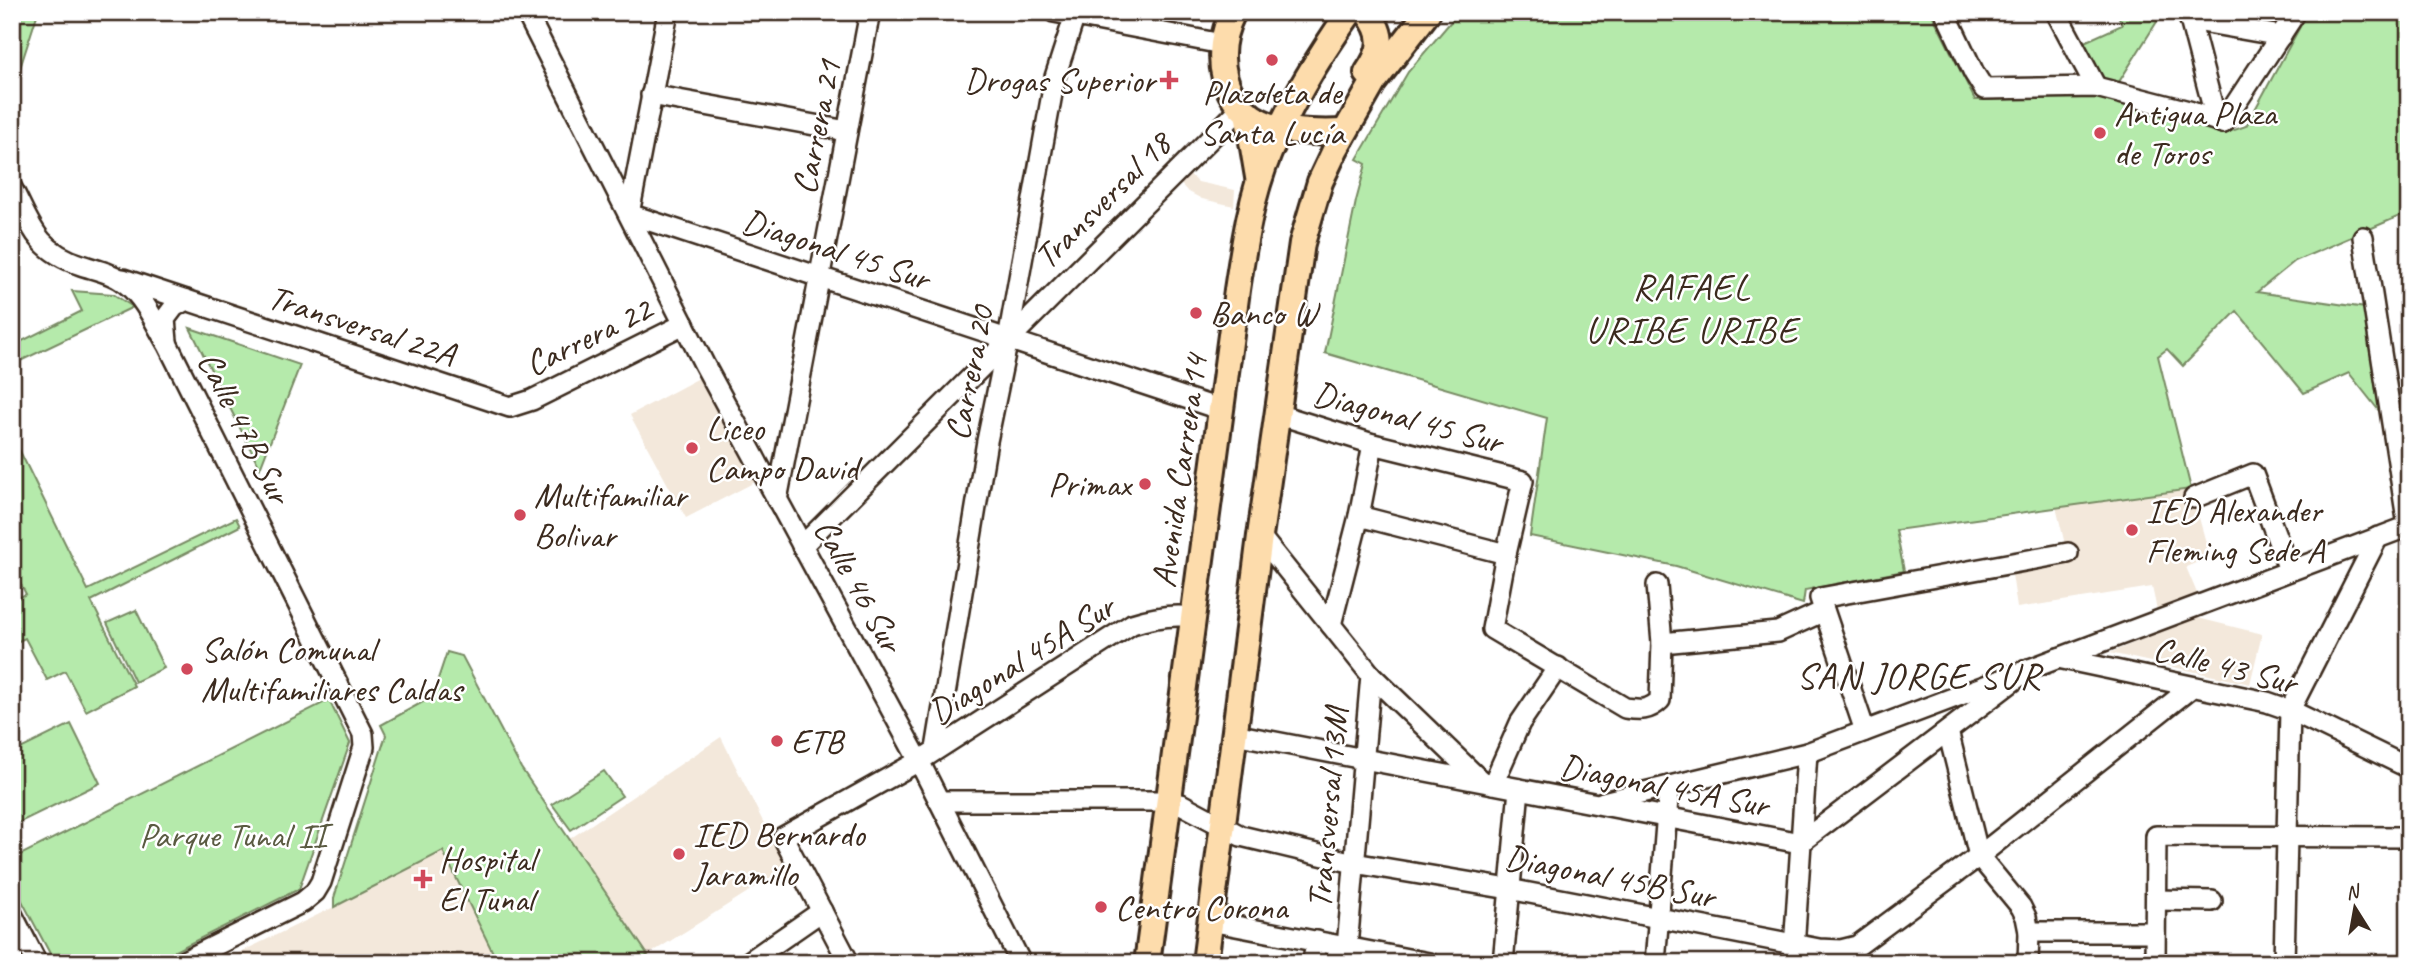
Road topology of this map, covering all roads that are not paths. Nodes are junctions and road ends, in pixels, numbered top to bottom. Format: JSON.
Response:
{"nodes":[{"id":1,"x":526,"y":12,"type":"edge"},
{"id":2,"x":667,"y":12,"type":"edge"},
{"id":3,"x":870,"y":12,"type":"edge"},
{"id":4,"x":1054,"y":12,"type":"edge"},
{"id":5,"x":1233,"y":12,"type":"edge"},
{"id":6,"x":1350,"y":12,"type":"edge"},
{"id":7,"x":1367,"y":12,"type":"edge"},
{"id":8,"x":1428,"y":12,"type":"edge"},
{"id":9,"x":1945,"y":12,"type":"edge"},
{"id":10,"x":2056,"y":12,"type":"edge"},
{"id":11,"x":2296,"y":12,"type":"edge"},
{"id":12,"x":1075,"y":14,"type":"edge"},
{"id":13,"x":2189,"y":16,"type":"edge"},
{"id":14,"x":2281,"y":36,"type":"junction"},
{"id":15,"x":1222,"y":44,"type":"junction"},
{"id":16,"x":2096,"y":87,"type":"junction"},
{"id":17,"x":651,"y":95,"type":"junction"},
{"id":18,"x":1244,"y":109,"type":"junction"},
{"id":19,"x":2223,"y":123,"type":"junction"},
{"id":20,"x":1281,"y":127,"type":"junction"},
{"id":21,"x":847,"y":131,"type":"junction"},
{"id":22,"x":1338,"y":132,"type":"junction"},
{"id":23,"x":1259,"y":185,"type":"junction"},
{"id":24,"x":12,"y":188,"type":"edge"},
{"id":25,"x":629,"y":214,"type":"junction"},
{"id":26,"x":2363,"y":237,"type":"dead end"},
{"id":27,"x":113,"y":276,"type":"junction"},
{"id":28,"x":820,"y":277,"type":"junction"},
{"id":29,"x":186,"y":300,"type":"junction"},
{"id":30,"x":684,"y":324,"type":"junction"},
{"id":31,"x":1008,"y":339,"type":"junction"},
{"id":32,"x":168,"y":345,"type":"junction"},
{"id":33,"x":519,"y":405,"type":"joint"},
{"id":34,"x":1222,"y":410,"type":"junction"},
{"id":35,"x":1277,"y":414,"type":"junction"},
{"id":36,"x":1373,"y":444,"type":"junction"},
{"id":37,"x":2194,"y":498,"type":"dead end"},
{"id":38,"x":777,"y":500,"type":"junction"},
{"id":39,"x":1359,"y":516,"type":"junction"},
{"id":40,"x":2408,"y":526,"type":"edge"},
{"id":41,"x":1260,"y":536,"type":"junction"},
{"id":42,"x":2378,"y":537,"type":"junction"},
{"id":43,"x":802,"y":546,"type":"junction"},
{"id":44,"x":2067,"y":553,"type":"dead end"},
{"id":45,"x":1506,"y":554,"type":"junction"},
{"id":46,"x":2289,"y":570,"type":"junction"},
{"id":47,"x":1657,"y":585,"type":"dead end"},
{"id":48,"x":1822,"y":605,"type":"junction"},
{"id":49,"x":1194,"y":617,"type":"junction"},
{"id":50,"x":1331,"y":625,"type":"junction"},
{"id":51,"x":1662,"y":643,"type":"junction"},
{"id":52,"x":2057,"y":658,"type":"junction"},
{"id":53,"x":1558,"y":667,"type":"junction"},
{"id":54,"x":2029,"y":669,"type":"junction"},
{"id":55,"x":1371,"y":675,"type":"junction"},
{"id":56,"x":2192,"y":687,"type":"junction"},
{"id":57,"x":2290,"y":710,"type":"junction"},
{"id":58,"x":1865,"y":731,"type":"junction"},
{"id":59,"x":1948,"y":731,"type":"junction"},
{"id":60,"x":1234,"y":734,"type":"junction"},
{"id":61,"x":1807,"y":753,"type":"junction"},
{"id":62,"x":927,"y":755,"type":"junction"},
{"id":63,"x":1363,"y":758,"type":"junction"},
{"id":64,"x":2409,"y":768,"type":"edge"},
{"id":65,"x":1487,"y":783,"type":"junction"},
{"id":66,"x":1669,"y":786,"type":"junction"},
{"id":67,"x":1519,"y":789,"type":"junction"},
{"id":68,"x":939,"y":801,"type":"junction"},
{"id":69,"x":1167,"y":801,"type":"junction"},
{"id":70,"x":1597,"y":804,"type":"junction"},
{"id":71,"x":1667,"y":817,"type":"junction"},
{"id":72,"x":1222,"y":827,"type":"junction"},
{"id":73,"x":2286,"y":835,"type":"junction"},
{"id":74,"x":2409,"y":837,"type":"edge"},
{"id":75,"x":1800,"y":843,"type":"junction"},
{"id":76,"x":1979,"y":856,"type":"junction"},
{"id":77,"x":1354,"y":863,"type":"junction"},
{"id":78,"x":1510,"y":889,"type":"junction"},
{"id":79,"x":2156,"y":900,"type":"junction"},
{"id":80,"x":2212,"y":901,"type":"dead end"},
{"id":81,"x":822,"y":911,"type":"junction"},
{"id":82,"x":12,"y":914,"type":"edge"},
{"id":83,"x":1658,"y":917,"type":"junction"},
{"id":84,"x":1210,"y":921,"type":"junction"},
{"id":85,"x":2029,"y":932,"type":"junction"},
{"id":86,"x":2155,"y":932,"type":"junction"},
{"id":87,"x":1317,"y":941,"type":"junction"},
{"id":88,"x":1795,"y":943,"type":"junction"},
{"id":89,"x":1347,"y":947,"type":"junction"},
{"id":90,"x":1824,"y":956,"type":"edge"},
{"id":91,"x":37,"y":963,"type":"edge"},
{"id":92,"x":180,"y":963,"type":"edge"},
{"id":93,"x":747,"y":963,"type":"edge"},
{"id":94,"x":849,"y":963,"type":"edge"},
{"id":95,"x":1021,"y":963,"type":"edge"},
{"id":96,"x":1147,"y":963,"type":"edge"},
{"id":97,"x":1205,"y":963,"type":"edge"},
{"id":98,"x":1312,"y":963,"type":"edge"},
{"id":99,"x":1429,"y":963,"type":"edge"},
{"id":100,"x":1503,"y":963,"type":"edge"},
{"id":101,"x":1655,"y":963,"type":"edge"},
{"id":102,"x":1793,"y":963,"type":"edge"},
{"id":103,"x":2028,"y":963,"type":"edge"},
{"id":104,"x":2155,"y":963,"type":"edge"},
{"id":105,"x":2284,"y":963,"type":"edge"}],
"edges":[{"from":1,"to":25,"type":"street","name":"Calle 46 Sur"},
{"from":2,"to":17,"type":"street"},
{"from":3,"to":21,"type":"street","name":"Carrera 21"},
{"from":4,"to":12,"type":"street"},
{"from":5,"to":15,"type":"main road"},
{"from":6,"to":20,"type":"main road","name":"Avenida Carrera 14"},
{"from":7,"to":22,"type":"main road"},
{"from":8,"to":22,"type":"main road"},
{"from":9,"to":16,"type":"street"},
{"from":10,"to":16,"type":"street"},
{"from":11,"to":14,"type":"street"},
{"from":12,"to":15,"type":"street"},
{"from":12,"to":31,"type":"street","name":"Carrera 20"},
{"from":13,"to":14,"type":"street"},
{"from":13,"to":19,"type":"street"},
{"from":14,"to":19,"type":"street"},
{"from":15,"to":18,"type":"main road"},
{"from":16,"to":19,"type":"street"},
{"from":17,"to":21,"type":"street"},
{"from":17,"to":25,"type":"street"},
{"from":18,"to":20,"type":"main road"},
{"from":18,"to":23,"type":"main road"},
{"from":18,"to":31,"type":"street","name":"Transversal 18"},
{"from":20,"to":22,"type":"main road"},
{"from":20,"to":23,"type":"main road","name":"Avenida Carrera 14"},
{"from":21,"to":28,"type":"street","name":"Carrera 21"},
{"from":22,"to":35,"type":"main road"},
{"from":23,"to":34,"type":"main road","name":"Avenida Carrera 14"},
{"from":24,"to":27,"type":"street","name":"Calle 47B Sur"},
{"from":25,"to":28,"type":"street","name":"Diagonal 45 Sur"},
{"from":25,"to":30,"type":"street","name":"Calle 46 Sur"},
{"from":26,"to":40,"type":"street"},
{"from":27,"to":29,"type":"street","name":"Transversal 22A"},
{"from":27,"to":32,"type":"street","name":"Calle 47B Sur"},
{"from":28,"to":31,"type":"street","name":"Diagonal 45 Sur"},
{"from":28,"to":38,"type":"street","name":"Carrera 21"},
{"from":29,"to":32,"type":"street"},
{"from":29,"to":33,"type":"street","name":"Transversal 22A"},
{"from":30,"to":33,"type":"street","name":"Carrera 22"},
{"from":30,"to":38,"type":"street","name":"Calle 46 Sur"},
{"from":31,"to":34,"type":"street","name":"Diagonal 45 Sur"},
{"from":31,"to":43,"type":"street","name":"Transversal 18"},
{"from":31,"to":62,"type":"street","name":"Carrera 20"},
{"from":32,"to":92,"type":"street","name":"Calle 47B Sur"},
{"from":34,"to":49,"type":"main road","name":"Avenida Carrera 14"},
{"from":35,"to":36,"type":"street","name":"Diagonal 45 Sur"},
{"from":35,"to":41,"type":"main road"},
{"from":36,"to":39,"type":"street"},
{"from":36,"to":45,"type":"street","name":"Diagonal 45 Sur"},
{"from":37,"to":46,"type":"street"},
{"from":38,"to":43,"type":"street","name":"Calle 46 Sur"},
{"from":39,"to":45,"type":"street"},
{"from":39,"to":50,"type":"street"},
{"from":40,"to":42,"type":"street"},
{"from":41,"to":50,"type":"street"},
{"from":41,"to":60,"type":"main road"},
{"from":42,"to":46,"type":"street"},
{"from":42,"to":57,"type":"street"},
{"from":43,"to":62,"type":"street","name":"Calle 46 Sur"},
{"from":44,"to":48,"type":"street"},
{"from":45,"to":53,"type":"street"},
{"from":46,"to":52,"type":"street"},
{"from":47,"to":51,"type":"street"},
{"from":48,"to":51,"type":"street"},
{"from":48,"to":58,"type":"street"},
{"from":49,"to":62,"type":"street","name":"Diagonal 45A Sur"},
{"from":49,"to":69,"type":"main road","name":"Avenida Carrera 14"},
{"from":50,"to":55,"type":"street"},
{"from":51,"to":53,"type":"street"},
{"from":52,"to":54,"type":"street"},
{"from":52,"to":56,"type":"street","name":"Calle 43 Sur"},
{"from":53,"to":65,"type":"street"},
{"from":54,"to":58,"type":"street"},
{"from":54,"to":59,"type":"street","name":"Diagonal 45A Sur"},
{"from":55,"to":63,"type":"street","name":"Transversal 13M"},
{"from":55,"to":65,"type":"street"},
{"from":56,"to":57,"type":"street","name":"Calle 43 Sur"},
{"from":56,"to":76,"type":"street","name":"Diagonal 45B Sur"},
{"from":57,"to":64,"type":"street","name":"Calle 43 Sur"},
{"from":57,"to":73,"type":"street"},
{"from":58,"to":61,"type":"street"},
{"from":59,"to":75,"type":"street","name":"Diagonal 45A Sur"},
{"from":59,"to":76,"type":"street"},
{"from":60,"to":63,"type":"street","name":"Diagonal 45A Sur"},
{"from":60,"to":72,"type":"main road"},
{"from":61,"to":66,"type":"street"},
{"from":61,"to":75,"type":"street"},
{"from":62,"to":68,"type":"street","name":"Calle 46 Sur"},
{"from":62,"to":81,"type":"street"},
{"from":63,"to":65,"type":"street","name":"Diagonal 45A Sur"},
{"from":63,"to":77,"type":"street","name":"Transversal 13M"},
{"from":65,"to":67,"type":"street","name":"Diagonal 45A Sur"},
{"from":66,"to":70,"type":"street"},
{"from":66,"to":71,"type":"street"},
{"from":67,"to":70,"type":"street","name":"Diagonal 45A Sur"},
{"from":67,"to":78,"type":"street"},
{"from":68,"to":69,"type":"street","name":"Diagonal 45B Sur"},
{"from":68,"to":95,"type":"street","name":"Calle 46 Sur"},
{"from":69,"to":72,"type":"street","name":"Diagonal 45B Sur"},
{"from":69,"to":96,"type":"main road","name":"Avenida Carrera 14"},
{"from":70,"to":71,"type":"street","name":"Diagonal 45A Sur"},
{"from":71,"to":75,"type":"street","name":"Diagonal 45A Sur"},
{"from":71,"to":83,"type":"street"},
{"from":72,"to":77,"type":"street","name":"Diagonal 45B Sur"},
{"from":72,"to":84,"type":"main road"},
{"from":73,"to":74,"type":"street"},
{"from":73,"to":79,"type":"street"},
{"from":73,"to":105,"type":"street"},
{"from":75,"to":88,"type":"street"},
{"from":76,"to":85,"type":"street"},
{"from":76,"to":90,"type":"street","name":"Diagonal 45B Sur"},
{"from":77,"to":78,"type":"street","name":"Diagonal 45B Sur"},
{"from":77,"to":89,"type":"street","name":"Transversal 13M"},
{"from":78,"to":83,"type":"street","name":"Diagonal 45B Sur"},
{"from":78,"to":100,"type":"street"},
{"from":79,"to":80,"type":"street"},
{"from":79,"to":86,"type":"street"},
{"from":81,"to":93,"type":"street"},
{"from":81,"to":94,"type":"street"},
{"from":82,"to":91,"type":"street"},
{"from":83,"to":88,"type":"street","name":"Diagonal 45B Sur"},
{"from":83,"to":101,"type":"street"},
{"from":84,"to":87,"type":"street"},
{"from":84,"to":97,"type":"main road"},
{"from":85,"to":86,"type":"street"},
{"from":85,"to":103,"type":"street"},
{"from":86,"to":104,"type":"street"},
{"from":87,"to":89,"type":"street"},
{"from":87,"to":98,"type":"street","name":"Transversal 13M"},
{"from":88,"to":90,"type":"street","name":"Diagonal 45B Sur"},
{"from":88,"to":102,"type":"street"},
{"from":89,"to":99,"type":"street"}]}
